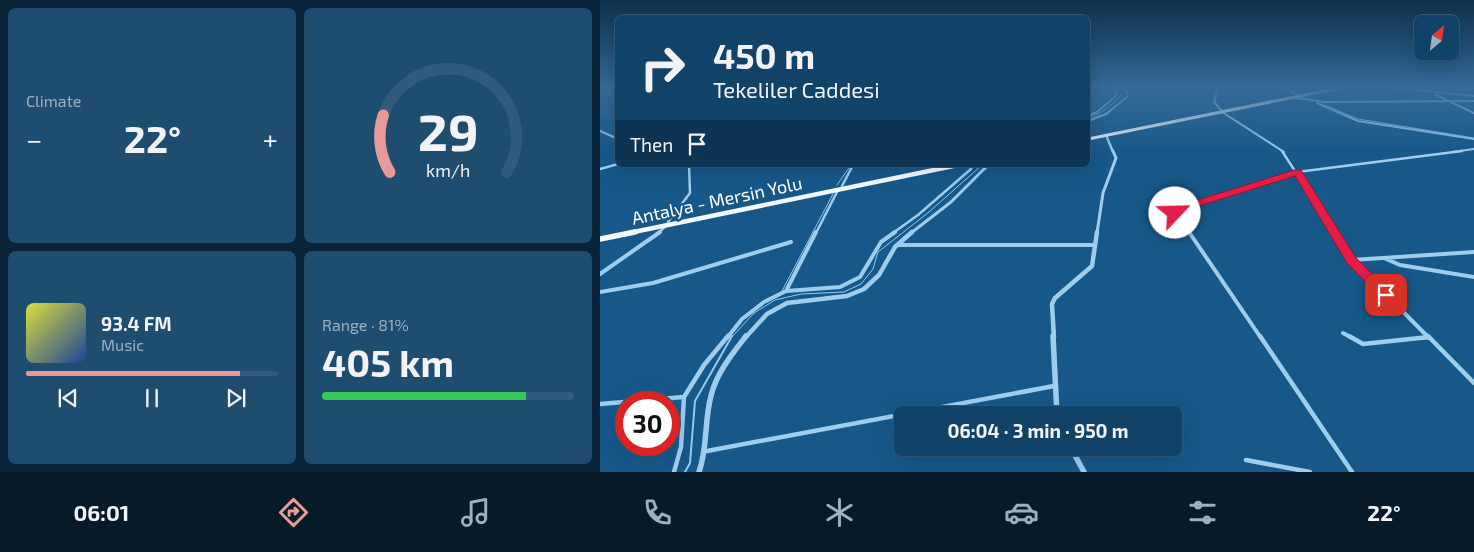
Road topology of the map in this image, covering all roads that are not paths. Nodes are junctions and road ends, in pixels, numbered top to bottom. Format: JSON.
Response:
{"nodes":[{"id":1,"x":1111,"y":110,"type":"edge"},
{"id":2,"x":1225,"y":110,"type":"edge"},
{"id":3,"x":1226,"y":110,"type":"edge"},
{"id":4,"x":1335,"y":110,"type":"edge"},
{"id":5,"x":1221,"y":111,"type":"junction"},
{"id":6,"x":1090,"y":120,"type":"edge"},
{"id":7,"x":1381,"y":123,"type":"dead end"},
{"id":8,"x":600,"y":131,"type":"edge"},
{"id":9,"x":1106,"y":135,"type":"junction"},
{"id":10,"x":615,"y":138,"type":"edge"},
{"id":11,"x":1090,"y":138,"type":"edge"},
{"id":12,"x":1090,"y":138,"type":"edge"},
{"id":13,"x":1474,"y":138,"type":"edge"},
{"id":14,"x":1474,"y":150,"type":"edge"},
{"id":15,"x":615,"y":165,"type":"edge"},
{"id":16,"x":689,"y":167,"type":"edge"},
{"id":17,"x":852,"y":167,"type":"edge"},
{"id":18,"x":936,"y":167,"type":"edge"},
{"id":19,"x":948,"y":167,"type":"edge"},
{"id":20,"x":971,"y":167,"type":"edge"},
{"id":21,"x":986,"y":167,"type":"edge"},
{"id":22,"x":600,"y":169,"type":"edge"},
{"id":23,"x":1297,"y":172,"type":"junction"},
{"id":24,"x":840,"y":188,"type":"junction"},
{"id":25,"x":667,"y":224,"type":"junction"},
{"id":26,"x":600,"y":237,"type":"edge"},
{"id":27,"x":791,"y":242,"type":"dead end"},
{"id":28,"x":897,"y":245,"type":"junction"},
{"id":29,"x":1094,"y":245,"type":"junction"},
{"id":30,"x":1474,"y":252,"type":"edge"},
{"id":31,"x":1384,"y":258,"type":"junction"},
{"id":32,"x":1352,"y":260,"type":"junction"},
{"id":33,"x":600,"y":274,"type":"edge"},
{"id":34,"x":1474,"y":277,"type":"edge"},
{"id":35,"x":600,"y":292,"type":"edge"},
{"id":36,"x":786,"y":292,"type":"junction"},
{"id":37,"x":1343,"y":333,"type":"dead end"},
{"id":38,"x":1430,"y":337,"type":"junction"},
{"id":39,"x":1474,"y":383,"type":"edge"},
{"id":40,"x":1054,"y":386,"type":"junction"},
{"id":41,"x":684,"y":397,"type":"junction"},
{"id":42,"x":600,"y":404,"type":"edge"},
{"id":43,"x":1056,"y":406,"type":"edge"},
{"id":44,"x":707,"y":451,"type":"junction"},
{"id":45,"x":1075,"y":456,"type":"edge"},
{"id":46,"x":1246,"y":460,"type":"dead end"},
{"id":47,"x":674,"y":472,"type":"edge"},
{"id":48,"x":699,"y":472,"type":"edge"},
{"id":49,"x":1084,"y":472,"type":"edge"},
{"id":50,"x":1310,"y":472,"type":"edge"},
{"id":51,"x":1352,"y":472,"type":"edge"}],
"edges":[{"from":1,"to":6,"type":"street"},
{"from":2,"to":5,"type":"highway"},
{"from":3,"to":5,"type":"highway"},
{"from":4,"to":13,"type":"street"},
{"from":5,"to":9,"type":"highway"},
{"from":5,"to":11,"type":"highway"},
{"from":5,"to":23,"type":"street"},
{"from":7,"to":13,"type":"street"},
{"from":8,"to":10,"type":"street"},
{"from":9,"to":12,"type":"highway"},
{"from":9,"to":29,"type":"street"},
{"from":14,"to":23,"type":"street"},
{"from":15,"to":22,"type":"street"},
{"from":16,"to":25,"type":"street"},
{"from":17,"to":24,"type":"street"},
{"from":18,"to":24,"type":"highway","name":"Antalya - Mersin Yolu"},
{"from":19,"to":24,"type":"highway","name":"Antalya - Mersin Yolu"},
{"from":20,"to":36,"type":"street"},
{"from":21,"to":28,"type":"street"},
{"from":23,"to":32,"type":"street"},
{"from":23,"to":51,"type":"street"},
{"from":24,"to":25,"type":"highway","name":"Antalya - Mersin Yolu"},
{"from":24,"to":36,"type":"street"},
{"from":25,"to":26,"type":"highway","name":"Antalya - Mersin Yolu"},
{"from":25,"to":33,"type":"street"},
{"from":27,"to":35,"type":"street"},
{"from":28,"to":29,"type":"street"},
{"from":28,"to":44,"type":"street"},
{"from":29,"to":40,"type":"street"},
{"from":30,"to":31,"type":"street"},
{"from":31,"to":32,"type":"street"},
{"from":31,"to":34,"type":"street"},
{"from":32,"to":38,"type":"street"},
{"from":36,"to":41,"type":"street"},
{"from":37,"to":38,"type":"street"},
{"from":38,"to":39,"type":"street"},
{"from":40,"to":43,"type":"street"},
{"from":40,"to":44,"type":"street"},
{"from":41,"to":42,"type":"street"},
{"from":41,"to":47,"type":"street"},
{"from":44,"to":48,"type":"street"},
{"from":45,"to":49,"type":"street"},
{"from":46,"to":50,"type":"street"}]}
